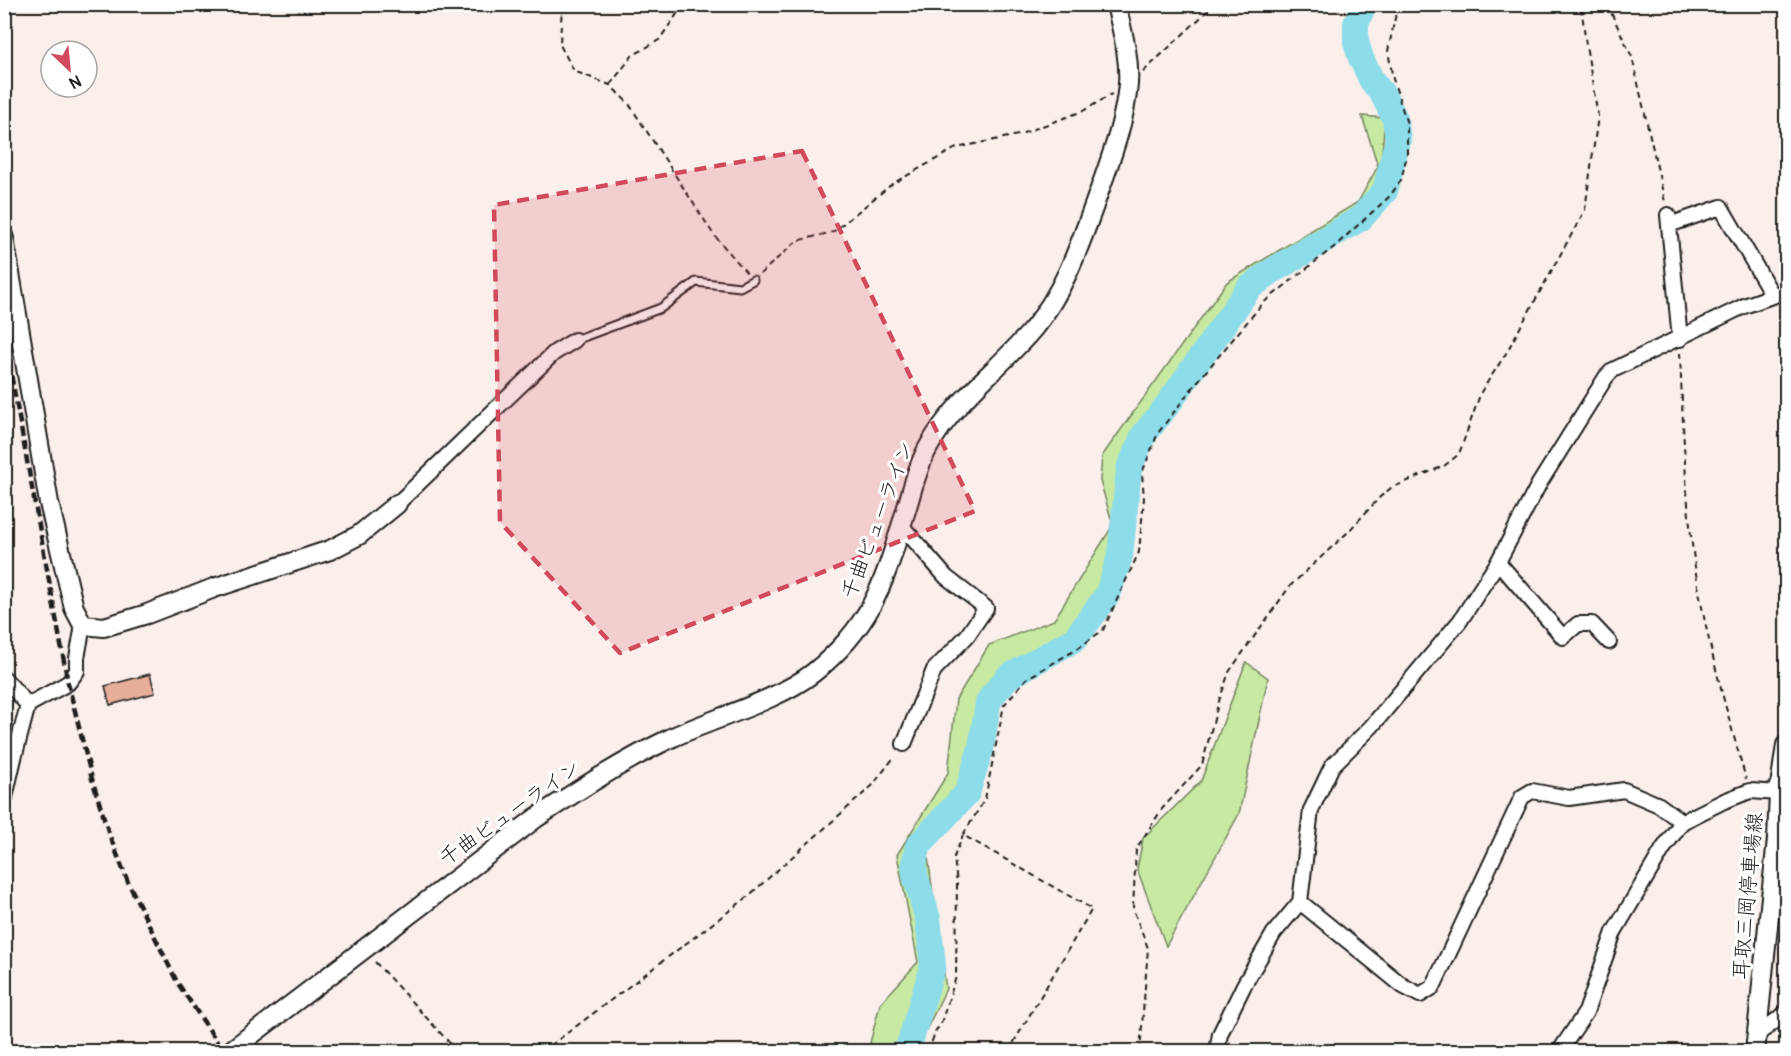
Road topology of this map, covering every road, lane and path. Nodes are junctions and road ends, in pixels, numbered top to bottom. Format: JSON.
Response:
{"nodes":[{"id":1,"x":562,"y":4,"type":"edge"},
{"id":2,"x":684,"y":4,"type":"edge"},
{"id":3,"x":1116,"y":4,"type":"edge"},
{"id":4,"x":1215,"y":4,"type":"edge"},
{"id":5,"x":1398,"y":4,"type":"edge"},
{"id":6,"x":1581,"y":4,"type":"edge"},
{"id":7,"x":1607,"y":4,"type":"edge"},
{"id":8,"x":1775,"y":4,"type":"edge"},
{"id":9,"x":1786,"y":8,"type":"edge"},
{"id":10,"x":1128,"y":84,"type":"junction"},
{"id":11,"x":610,"y":85,"type":"junction"},
{"id":12,"x":1668,"y":220,"type":"junction"},
{"id":13,"x":4,"y":238,"type":"edge"},
{"id":14,"x":753,"y":280,"type":"junction"},
{"id":15,"x":1786,"y":291,"type":"edge"},
{"id":16,"x":1773,"y":296,"type":"junction"},
{"id":17,"x":1680,"y":339,"type":"junction"},
{"id":18,"x":575,"y":340,"type":"joint"},
{"id":19,"x":1194,"y":387,"type":"junction"},
{"id":20,"x":1192,"y":391,"type":"dead end"},
{"id":21,"x":397,"y":504,"type":"joint"},
{"id":22,"x":901,"y":525,"type":"junction"},
{"id":23,"x":1498,"y":562,"type":"junction"},
{"id":24,"x":83,"y":626,"type":"junction"},
{"id":25,"x":1609,"y":642,"type":"dead end"},
{"id":26,"x":4,"y":678,"type":"edge"},
{"id":27,"x":28,"y":705,"type":"junction"},
{"id":28,"x":904,"y":744,"type":"joint"},
{"id":29,"x":1786,"y":746,"type":"edge"},
{"id":30,"x":1750,"y":792,"type":"junction"},
{"id":31,"x":1779,"y":793,"type":"junction"},
{"id":32,"x":4,"y":802,"type":"edge"},
{"id":33,"x":1682,"y":822,"type":"junction"},
{"id":34,"x":963,"y":835,"type":"junction"},
{"id":35,"x":1782,"y":835,"type":"edge"},
{"id":36,"x":1300,"y":902,"type":"junction"},
{"id":37,"x":363,"y":949,"type":"junction"},
{"id":38,"x":1786,"y":1013,"type":"edge"},
{"id":39,"x":1757,"y":1043,"type":"edge"},
{"id":40,"x":229,"y":1052,"type":"edge"},
{"id":41,"x":458,"y":1052,"type":"edge"},
{"id":42,"x":542,"y":1052,"type":"edge"},
{"id":43,"x":928,"y":1052,"type":"edge"},
{"id":44,"x":1008,"y":1052,"type":"edge"},
{"id":45,"x":1140,"y":1052,"type":"edge"},
{"id":46,"x":1217,"y":1052,"type":"edge"},
{"id":47,"x":1559,"y":1052,"type":"edge"}],
"edges":[{"from":1,"to":11,"type":"path"},
{"from":2,"to":11,"type":"path"},
{"from":3,"to":10,"type":"street","name":"千曲ビューライン"},
{"from":4,"to":10,"type":"path"},
{"from":5,"to":19,"type":"path"},
{"from":6,"to":45,"type":"path"},
{"from":7,"to":12,"type":"path"},
{"from":8,"to":9,"type":"path"},
{"from":10,"to":14,"type":"path"},
{"from":10,"to":22,"type":"street","name":"千曲ビューライン"},
{"from":11,"to":14,"type":"path"},
{"from":12,"to":16,"type":"street"},
{"from":12,"to":17,"type":"street"},
{"from":13,"to":24,"type":"street"},
{"from":14,"to":18,"type":"lane"},
{"from":15,"to":16,"type":"street"},
{"from":16,"to":17,"type":"street"},
{"from":17,"to":23,"type":"street"},
{"from":17,"to":30,"type":"path"},
{"from":18,"to":21,"type":"street"},
{"from":19,"to":20,"type":"path"},
{"from":19,"to":34,"type":"path"},
{"from":21,"to":24,"type":"street"},
{"from":22,"to":28,"type":"street"},
{"from":22,"to":37,"type":"street","name":"千曲ビューライン"},
{"from":23,"to":25,"type":"street"},
{"from":23,"to":36,"type":"street"},
{"from":24,"to":27,"type":"street"},
{"from":26,"to":27,"type":"street"},
{"from":27,"to":32,"type":"street"},
{"from":28,"to":42,"type":"path"},
{"from":29,"to":31,"type":"street","name":"耳取三岡停車場線"},
{"from":30,"to":31,"type":"street"},
{"from":30,"to":33,"type":"street"},
{"from":31,"to":35,"type":"street","name":"耳取三岡停車場線"},
{"from":33,"to":36,"type":"street"},
{"from":33,"to":47,"type":"street"},
{"from":34,"to":43,"type":"path"},
{"from":34,"to":44,"type":"path"},
{"from":35,"to":39,"type":"street","name":"耳取三岡停車場線"},
{"from":36,"to":46,"type":"street"},
{"from":37,"to":40,"type":"street","name":"千曲ビューライン"},
{"from":37,"to":41,"type":"path"},
{"from":38,"to":39,"type":"street"}]}
